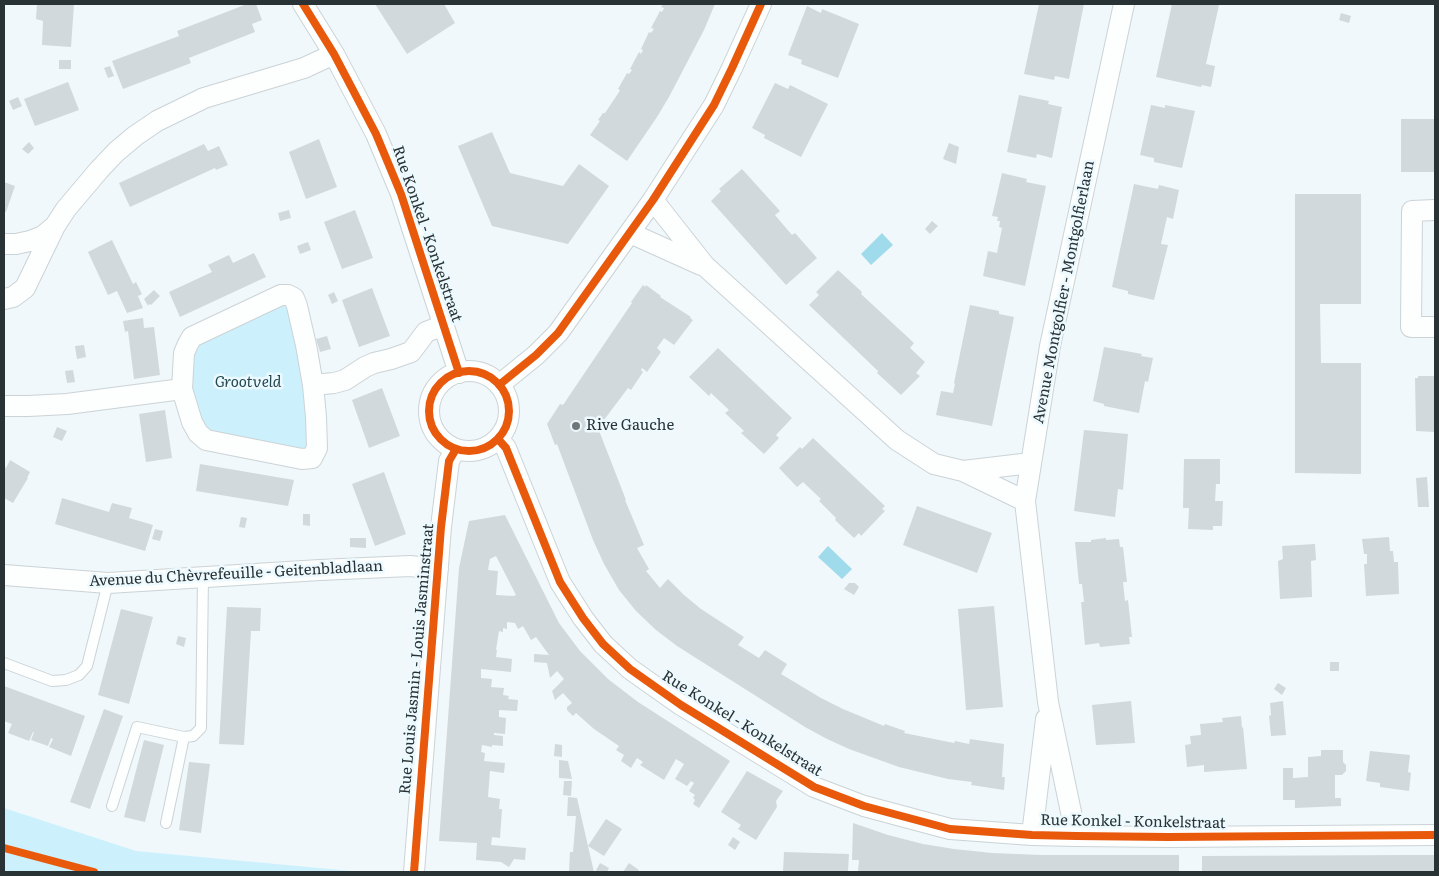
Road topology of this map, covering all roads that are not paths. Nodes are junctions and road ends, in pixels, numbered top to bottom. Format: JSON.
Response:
{"nodes":[{"id":1,"x":303,"y":4,"type":"edge"},
{"id":2,"x":761,"y":4,"type":"edge"},
{"id":3,"x":1124,"y":4,"type":"edge"},
{"id":4,"x":334,"y":54,"type":"junction"},
{"id":5,"x":653,"y":200,"type":"junction"},
{"id":6,"x":1435,"y":210,"type":"edge"},
{"id":7,"x":55,"y":226,"type":"junction"},
{"id":8,"x":630,"y":233,"type":"junction"},
{"id":9,"x":4,"y":244,"type":"edge"},
{"id":10,"x":706,"y":266,"type":"junction"},
{"id":11,"x":4,"y":299,"type":"edge"},
{"id":12,"x":444,"y":325,"type":"junction"},
{"id":13,"x":1435,"y":327,"type":"edge"},
{"id":14,"x":459,"y":373,"type":"junction"},
{"id":15,"x":313,"y":385,"type":"junction"},
{"id":16,"x":499,"y":385,"type":"junction"},
{"id":17,"x":182,"y":389,"type":"junction"},
{"id":18,"x":4,"y":406,"type":"edge"},
{"id":19,"x":498,"y":439,"type":"junction"},
{"id":20,"x":456,"y":449,"type":"junction"},
{"id":21,"x":1031,"y":463,"type":"junction"},
{"id":22,"x":963,"y":471,"type":"junction"},
{"id":23,"x":1025,"y":501,"type":"junction"},
{"id":24,"x":438,"y":569,"type":"junction"},
{"id":25,"x":4,"y":575,"type":"edge"},
{"id":26,"x":203,"y":577,"type":"junction"},
{"id":27,"x":108,"y":583,"type":"junction"},
{"id":28,"x":4,"y":662,"type":"edge"},
{"id":29,"x":1048,"y":702,"type":"junction"},
{"id":30,"x":184,"y":737,"type":"junction"},
{"id":31,"x":112,"y":806,"type":"dead end"},
{"id":32,"x":166,"y":823,"type":"dead end"},
{"id":33,"x":1032,"y":835,"type":"junction"},
{"id":34,"x":1435,"y":835,"type":"edge"},
{"id":35,"x":1076,"y":836,"type":"junction"},
{"id":36,"x":414,"y":872,"type":"edge"}],
"edges":[{"from":1,"to":4,"type":"street","name":"Rue Konkel - Konkelstraat"},
{"from":2,"to":5,"type":"street"},
{"from":3,"to":21,"type":"street","name":"Avenue Montgolfier - Montgolfierlaan"},
{"from":4,"to":7,"type":"street"},
{"from":4,"to":12,"type":"street","name":"Rue Konkel - Konkelstraat"},
{"from":5,"to":8,"type":"street"},
{"from":5,"to":10,"type":"street"},
{"from":6,"to":13,"type":"street"},
{"from":7,"to":9,"type":"street"},
{"from":7,"to":11,"type":"street"},
{"from":8,"to":10,"type":"street"},
{"from":8,"to":16,"type":"street"},
{"from":10,"to":22,"type":"street"},
{"from":12,"to":14,"type":"street","name":"Rue Konkel - Konkelstraat"},
{"from":12,"to":15,"type":"street"},
{"from":14,"to":16,"type":"street"},
{"from":14,"to":20,"type":"street"},
{"from":15,"to":17,"type":"street"},
{"from":15,"to":17,"type":"street"},
{"from":16,"to":19,"type":"street"},
{"from":17,"to":18,"type":"street"},
{"from":19,"to":20,"type":"street"},
{"from":19,"to":33,"type":"street","name":"Rue Konkel - Konkelstraat"},
{"from":20,"to":24,"type":"street","name":"Rue Louis Jasmin - Louis Jasminstraat"},
{"from":21,"to":22,"type":"street"},
{"from":21,"to":23,"type":"street","name":"Avenue Montgolfier - Montgolfierlaan"},
{"from":22,"to":23,"type":"street"},
{"from":23,"to":29,"type":"street","name":"Avenue Montgolfier - Montgolfierlaan"},
{"from":24,"to":26,"type":"street","name":"Avenue du Chèvrefeuille - Geitenbladlaan"},
{"from":24,"to":36,"type":"street","name":"Rue Louis Jasmin - Louis Jasminstraat"},
{"from":25,"to":27,"type":"street","name":"Avenue du Chèvrefeuille - Geitenbladlaan"},
{"from":26,"to":27,"type":"street","name":"Avenue du Chèvrefeuille - Geitenbladlaan"},
{"from":26,"to":30,"type":"lane"},
{"from":27,"to":28,"type":"lane"},
{"from":29,"to":33,"type":"street","name":"Avenue Montgolfier - Montgolfierlaan"},
{"from":29,"to":35,"type":"street","name":"Avenue Montgolfier - Montgolfierlaan"},
{"from":30,"to":31,"type":"lane"},
{"from":30,"to":32,"type":"lane"},
{"from":33,"to":35,"type":"street","name":"Rue Konkel - Konkelstraat"},
{"from":34,"to":35,"type":"street","name":"Rue Konkel - Konkelstraat"}]}
